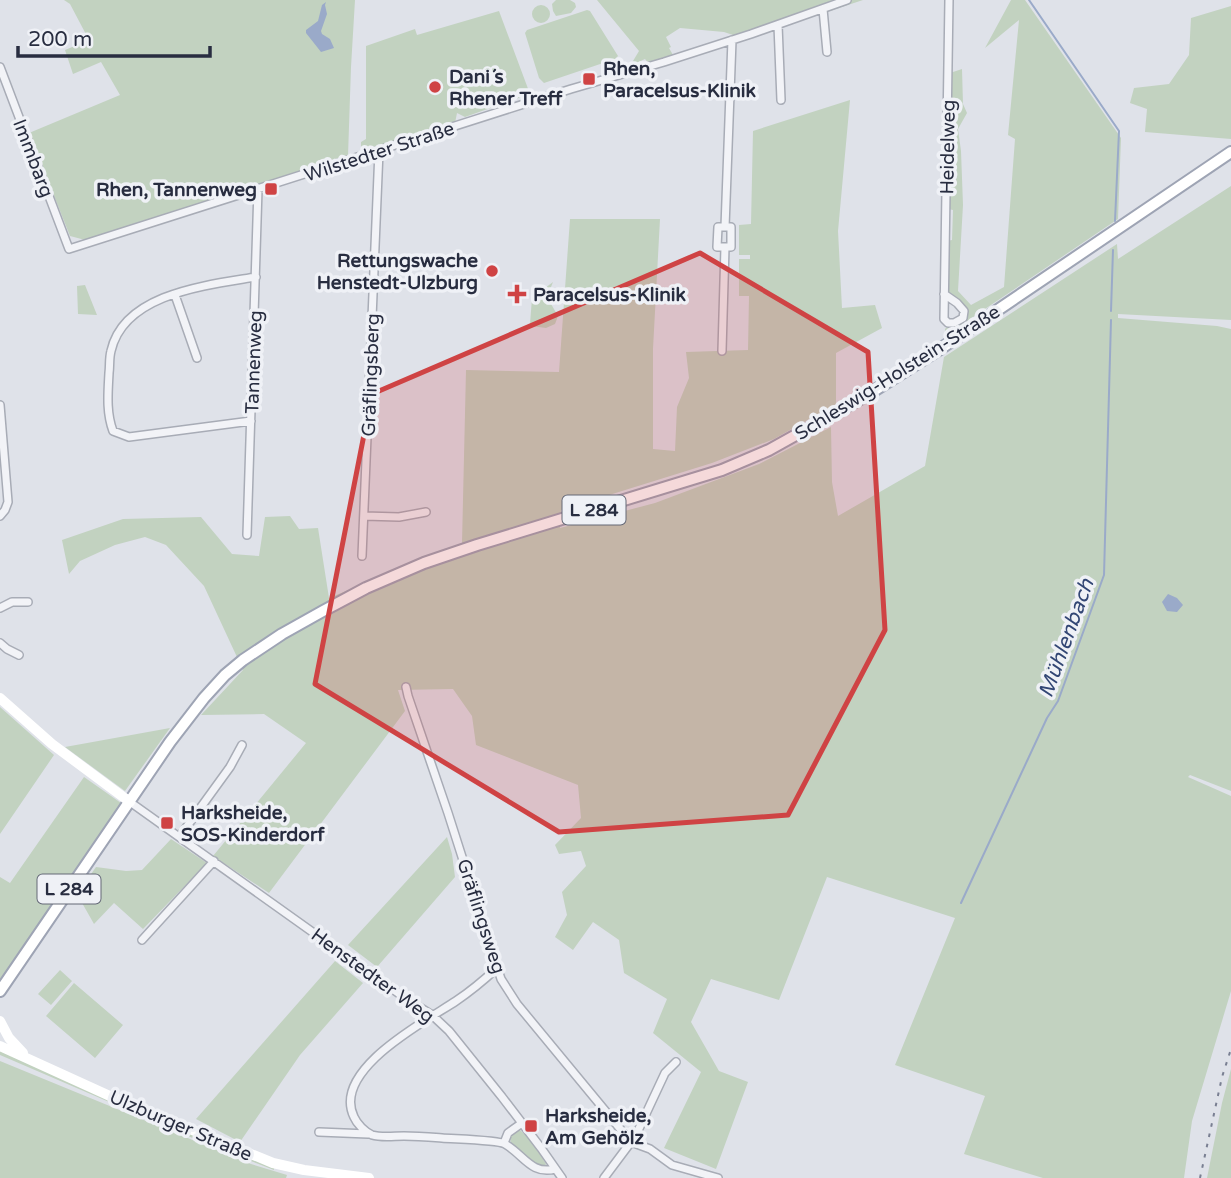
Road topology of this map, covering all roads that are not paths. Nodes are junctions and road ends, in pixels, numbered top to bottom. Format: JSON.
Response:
{"nodes":[{"id":1,"x":847,"y":0,"type":"edge"},
{"id":2,"x":949,"y":0,"type":"edge"},
{"id":3,"x":823,"y":9,"type":"junction"},
{"id":4,"x":778,"y":24,"type":"junction"},
{"id":5,"x":732,"y":40,"type":"junction"},
{"id":6,"x":827,"y":52,"type":"dead end"},
{"id":7,"x":0,"y":67,"type":"edge"},
{"id":8,"x":781,"y":100,"type":"dead end"},
{"id":9,"x":379,"y":150,"type":"junction"},
{"id":10,"x":1231,"y":152,"type":"edge"},
{"id":11,"x":258,"y":189,"type":"junction"},
{"id":12,"x":726,"y":227,"type":"junction"},
{"id":13,"x":725,"y":247,"type":"junction"},
{"id":14,"x":69,"y":249,"type":"joint"},
{"id":15,"x":256,"y":277,"type":"junction"},
{"id":16,"x":944,"y":294,"type":"dead end"},
{"id":17,"x":175,"y":295,"type":"junction"},
{"id":18,"x":722,"y":351,"type":"dead end"},
{"id":19,"x":197,"y":358,"type":"dead end"},
{"id":20,"x":0,"y":405,"type":"edge"},
{"id":21,"x":251,"y":421,"type":"junction"},
{"id":22,"x":426,"y":512,"type":"dead end"},
{"id":23,"x":0,"y":516,"type":"edge"},
{"id":24,"x":364,"y":516,"type":"junction"},
{"id":25,"x":247,"y":535,"type":"dead end"},
{"id":26,"x":362,"y":556,"type":"dead end"},
{"id":27,"x":28,"y":602,"type":"dead end"},
{"id":28,"x":0,"y":608,"type":"edge"},
{"id":29,"x":0,"y":643,"type":"edge"},
{"id":30,"x":19,"y":655,"type":"dead end"},
{"id":31,"x":407,"y":687,"type":"dead end"},
{"id":32,"x":0,"y":698,"type":"edge"},
{"id":33,"x":242,"y":744,"type":"dead end"},
{"id":34,"x":130,"y":802,"type":"junction"},
{"id":35,"x":180,"y":836,"type":"junction"},
{"id":36,"x":214,"y":861,"type":"junction"},
{"id":37,"x":142,"y":940,"type":"dead end"},
{"id":38,"x":497,"y":968,"type":"junction"},
{"id":39,"x":9,"y":977,"type":"junction"},
{"id":40,"x":0,"y":991,"type":"edge"},
{"id":41,"x":0,"y":1004,"type":"edge"},
{"id":42,"x":432,"y":1015,"type":"junction"},
{"id":43,"x":0,"y":1021,"type":"edge"},
{"id":44,"x":0,"y":1046,"type":"edge"},
{"id":45,"x":35,"y":1062,"type":"junction"},
{"id":46,"x":676,"y":1062,"type":"dead end"},
{"id":47,"x":355,"y":1119,"type":"junction"},
{"id":48,"x":522,"y":1123,"type":"junction"},
{"id":49,"x":320,"y":1132,"type":"dead end"},
{"id":50,"x":346,"y":1134,"type":"junction"},
{"id":51,"x":369,"y":1134,"type":"junction"},
{"id":52,"x":631,"y":1142,"type":"junction"},
{"id":53,"x":504,"y":1143,"type":"junction"},
{"id":54,"x":555,"y":1169,"type":"junction"},
{"id":55,"x":369,"y":1178,"type":"edge"},
{"id":56,"x":562,"y":1178,"type":"edge"},
{"id":57,"x":604,"y":1178,"type":"edge"},
{"id":58,"x":718,"y":1178,"type":"edge"}],
"edges":[{"from":1,"to":3,"type":"street","name":"Wilstedter Straße"},
{"from":2,"to":16,"type":"street","name":"Heidelweg"},
{"from":3,"to":4,"type":"street","name":"Wilstedter Straße"},
{"from":3,"to":6,"type":"street"},
{"from":4,"to":5,"type":"street","name":"Wilstedter Straße"},
{"from":4,"to":8,"type":"street"},
{"from":5,"to":9,"type":"street","name":"Wilstedter Straße"},
{"from":5,"to":12,"type":"street"},
{"from":7,"to":14,"type":"street","name":"Immbarg"},
{"from":9,"to":11,"type":"street","name":"Wilstedter Straße"},
{"from":9,"to":24,"type":"street","name":"Gräflingsberg"},
{"from":10,"to":34,"type":"main road","name":"Schleswig-Holstein-Straße","number":"L 284"},
{"from":11,"to":14,"type":"street","name":"Wilstedter Straße"},
{"from":11,"to":15,"type":"street","name":"Tannenweg"},
{"from":12,"to":13,"type":"street"},
{"from":12,"to":13,"type":"street"},
{"from":13,"to":18,"type":"street"},
{"from":15,"to":17,"type":"street"},
{"from":15,"to":21,"type":"street","name":"Tannenweg"},
{"from":17,"to":19,"type":"street"},
{"from":17,"to":21,"type":"street"},
{"from":20,"to":23,"type":"street"},
{"from":21,"to":25,"type":"street","name":"Tannenweg"},
{"from":22,"to":24,"type":"street"},
{"from":24,"to":26,"type":"street","name":"Gräflingsberg"},
{"from":27,"to":28,"type":"street"},
{"from":29,"to":30,"type":"street"},
{"from":31,"to":38,"type":"street","name":"Gräflingsweg"},
{"from":32,"to":34,"type":"main road"},
{"from":33,"to":35,"type":"street"},
{"from":34,"to":35,"type":"street","name":"Henstedter Weg"},
{"from":34,"to":39,"type":"main road","name":"Schleswig-Holstein-Straße","number":"L 284"},
{"from":35,"to":36,"type":"street","name":"Henstedter Weg"},
{"from":36,"to":37,"type":"street"},
{"from":36,"to":42,"type":"street","name":"Henstedter Weg"},
{"from":38,"to":42,"type":"street"},
{"from":38,"to":52,"type":"street","name":"Gräflingsweg"},
{"from":39,"to":40,"type":"main road","name":"Schleswig-Holstein-Straße","number":"L 284"},
{"from":39,"to":41,"type":"main road","name":"Schleswig-Holstein-Straße","number":"L 284"},
{"from":42,"to":47,"type":"street"},
{"from":42,"to":48,"type":"street","name":"Henstedter Weg"},
{"from":43,"to":45,"type":"main road"},
{"from":44,"to":45,"type":"main road","name":"Ulzburger Straße"},
{"from":45,"to":55,"type":"main road","name":"Ulzburger Straße"},
{"from":46,"to":52,"type":"street"},
{"from":47,"to":50,"type":"street"},
{"from":47,"to":51,"type":"street"},
{"from":48,"to":53,"type":"street"},
{"from":48,"to":54,"type":"street","name":"Henstedter Weg"},
{"from":49,"to":50,"type":"street"},
{"from":50,"to":51,"type":"street"},
{"from":51,"to":53,"type":"street"},
{"from":52,"to":57,"type":"street"},
{"from":52,"to":58,"type":"street"},
{"from":53,"to":54,"type":"street"},
{"from":54,"to":56,"type":"street","name":"Henstedter Weg"}]}
